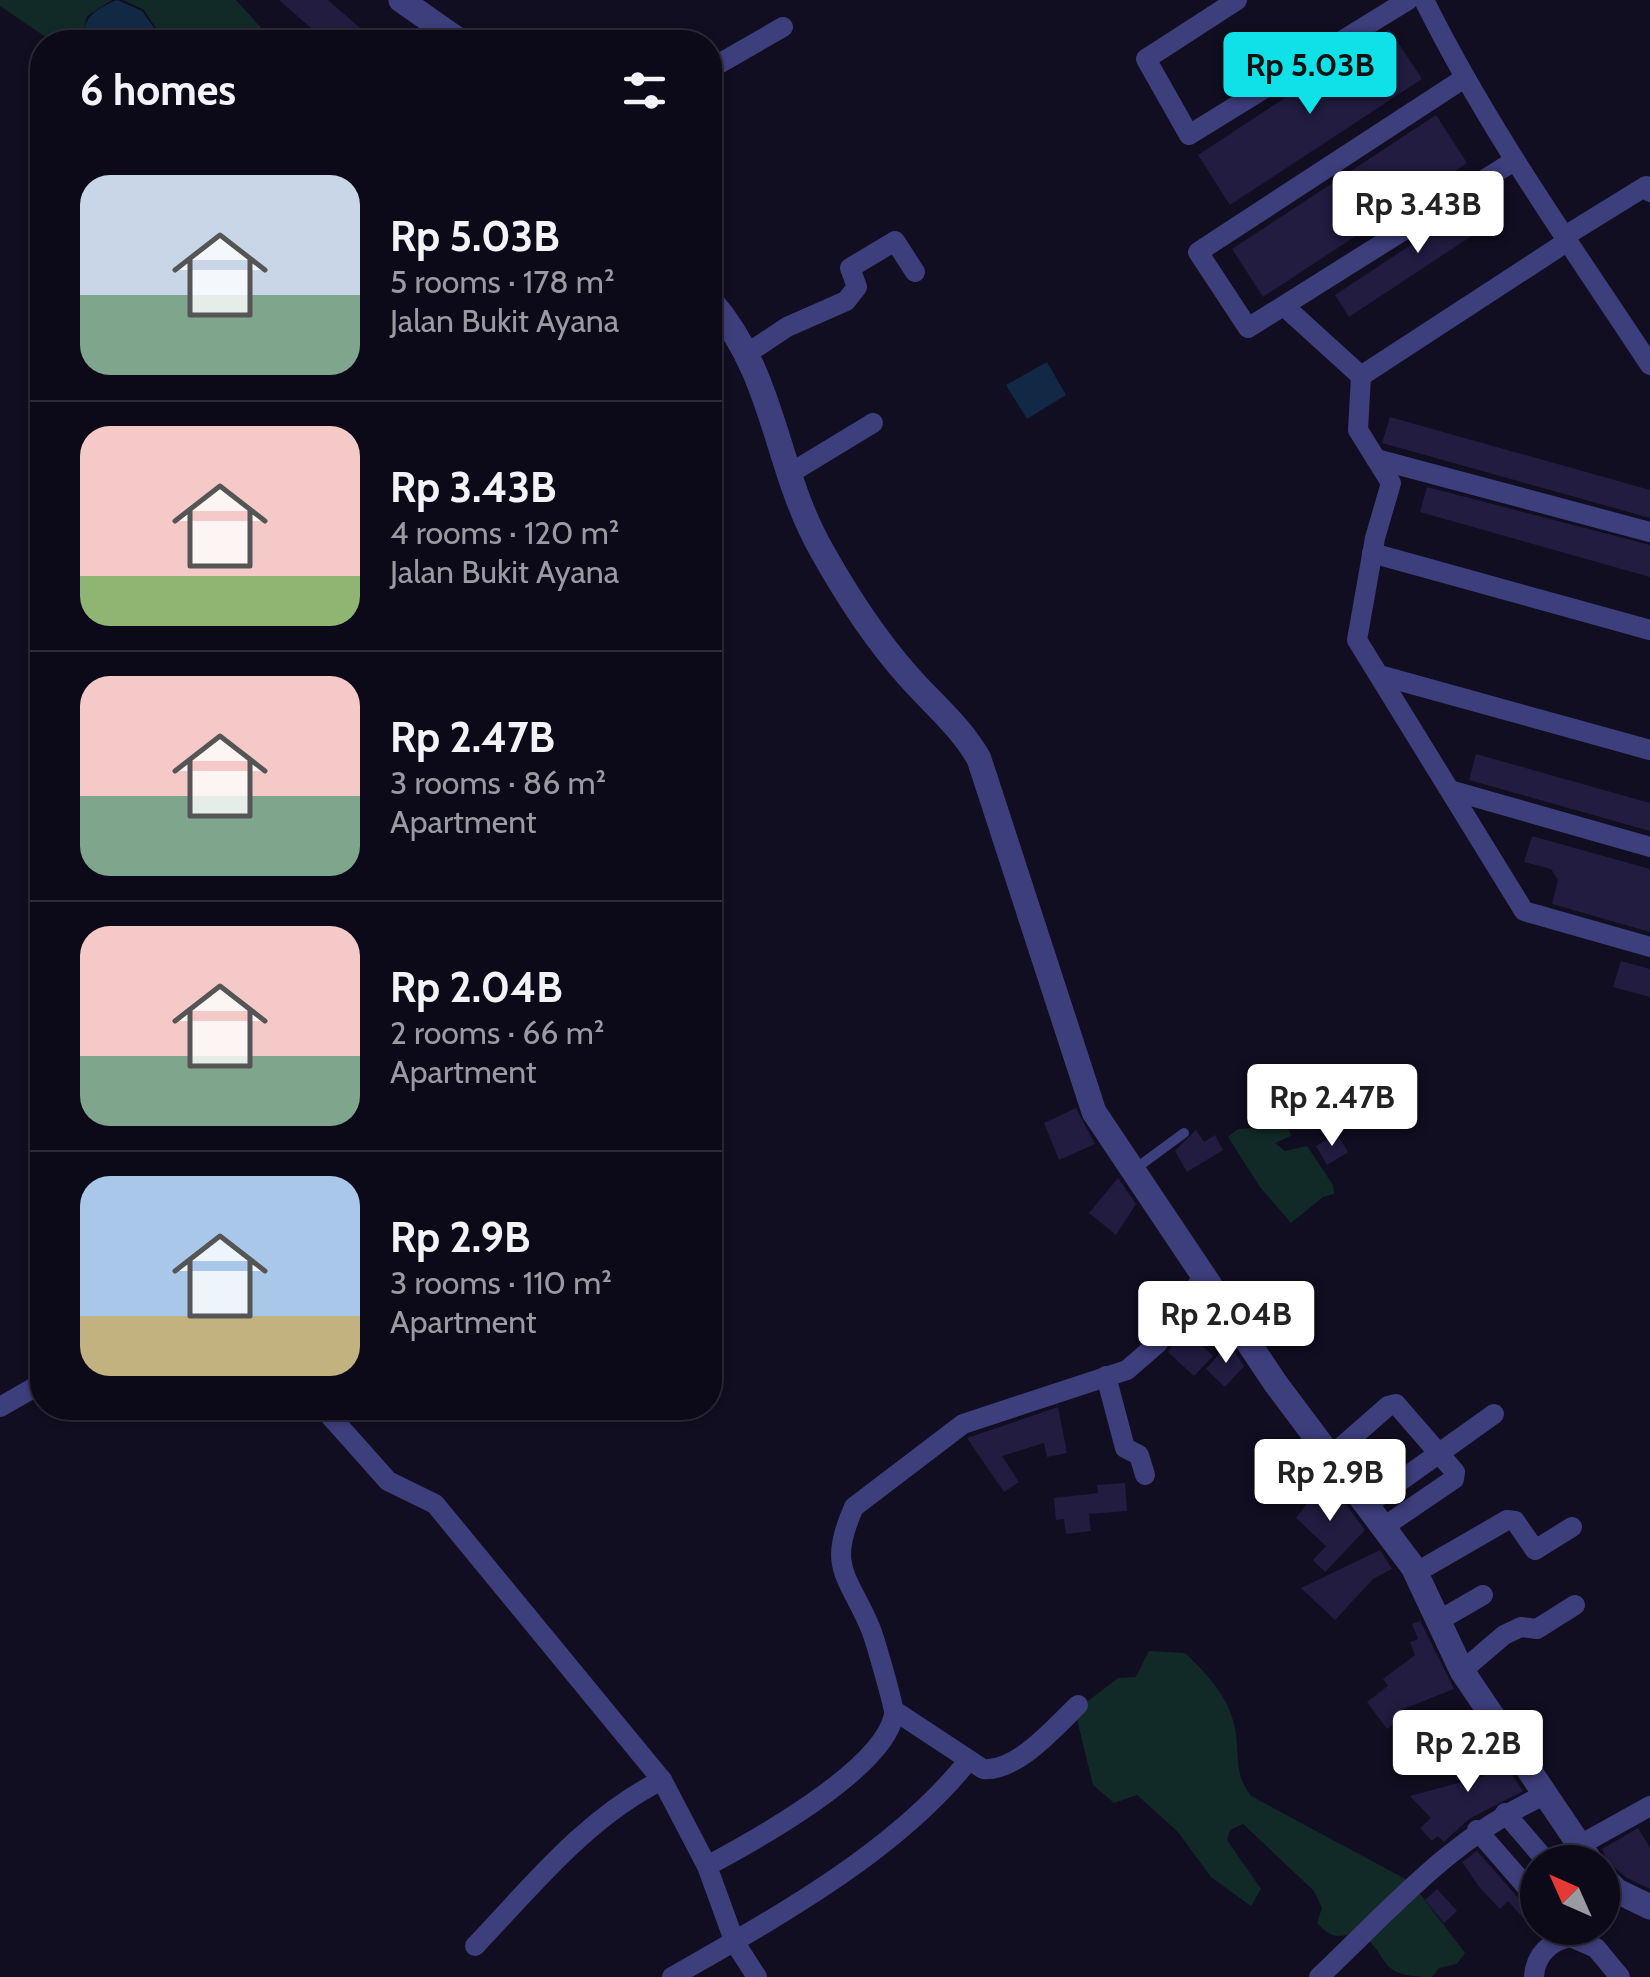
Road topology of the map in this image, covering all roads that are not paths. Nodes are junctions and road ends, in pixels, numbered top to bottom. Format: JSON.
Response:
{"nodes":[{"id":1,"x":1237,"y":0,"type":"edge"},
{"id":2,"x":1408,"y":0,"type":"edge"},
{"id":3,"x":1424,"y":0,"type":"edge"},
{"id":4,"x":414,"y":3,"type":"edge"},
{"id":5,"x":783,"y":27,"type":"dead end"},
{"id":6,"x":447,"y":30,"type":"edge"},
{"id":7,"x":722,"y":62,"type":"edge"},
{"id":8,"x":1463,"y":79,"type":"junction"},
{"id":9,"x":1514,"y":161,"type":"junction"},
{"id":10,"x":1650,"y":192,"type":"edge"},
{"id":11,"x":1566,"y":239,"type":"junction"},
{"id":12,"x":915,"y":272,"type":"dead end"},
{"id":13,"x":1285,"y":307,"type":"junction"},
{"id":14,"x":722,"y":317,"type":"edge"},
{"id":15,"x":748,"y":353,"type":"junction"},
{"id":16,"x":1650,"y":365,"type":"edge"},
{"id":17,"x":1361,"y":376,"type":"junction"},
{"id":18,"x":873,"y":423,"type":"dead end"},
{"id":19,"x":1376,"y":458,"type":"junction"},
{"id":20,"x":789,"y":474,"type":"junction"},
{"id":21,"x":1650,"y":532,"type":"edge"},
{"id":22,"x":1372,"y":554,"type":"junction"},
{"id":23,"x":1650,"y":630,"type":"edge"},
{"id":24,"x":1379,"y":675,"type":"junction"},
{"id":25,"x":1650,"y":750,"type":"edge"},
{"id":26,"x":1450,"y":790,"type":"junction"},
{"id":27,"x":1650,"y":847,"type":"edge"},
{"id":28,"x":1650,"y":946,"type":"edge"},
{"id":29,"x":1184,"y":1133,"type":"dead end"},
{"id":30,"x":1136,"y":1169,"type":"junction"},
{"id":31,"x":1205,"y":1274,"type":"junction"},
{"id":32,"x":1106,"y":1376,"type":"junction"},
{"id":33,"x":30,"y":1390,"type":"edge"},
{"id":34,"x":0,"y":1407,"type":"edge"},
{"id":35,"x":1494,"y":1414,"type":"dead end"},
{"id":36,"x":333,"y":1420,"type":"edge"},
{"id":37,"x":1439,"y":1453,"type":"junction"},
{"id":38,"x":1331,"y":1456,"type":"junction"},
{"id":39,"x":1145,"y":1475,"type":"dead end"},
{"id":40,"x":1368,"y":1504,"type":"junction"},
{"id":41,"x":1385,"y":1526,"type":"junction"},
{"id":42,"x":1572,"y":1526,"type":"dead end"},
{"id":43,"x":1417,"y":1572,"type":"junction"},
{"id":44,"x":1483,"y":1595,"type":"dead end"},
{"id":45,"x":1575,"y":1606,"type":"dead end"},
{"id":46,"x":1438,"y":1622,"type":"junction"},
{"id":47,"x":1462,"y":1671,"type":"junction"},
{"id":48,"x":1078,"y":1705,"type":"dead end"},
{"id":49,"x":894,"y":1711,"type":"junction"},
{"id":50,"x":968,"y":1760,"type":"junction"},
{"id":51,"x":662,"y":1780,"type":"junction"},
{"id":52,"x":1547,"y":1794,"type":"junction"},
{"id":53,"x":1650,"y":1806,"type":"edge"},
{"id":54,"x":1504,"y":1813,"type":"junction"},
{"id":55,"x":1477,"y":1830,"type":"junction"},
{"id":56,"x":1532,"y":1845,"type":"edge"},
{"id":57,"x":1579,"y":1845,"type":"edge"},
{"id":58,"x":1597,"y":1845,"type":"edge"},
{"id":59,"x":707,"y":1866,"type":"junction"},
{"id":60,"x":1520,"y":1879,"type":"edge"},
{"id":61,"x":1620,"y":1896,"type":"edge"},
{"id":62,"x":1650,"y":1907,"type":"edge"},
{"id":63,"x":735,"y":1943,"type":"junction"},
{"id":64,"x":1551,"y":1945,"type":"edge"},
{"id":65,"x":1592,"y":1945,"type":"edge"},
{"id":66,"x":475,"y":1946,"type":"dead end"},
{"id":67,"x":672,"y":1977,"type":"edge"},
{"id":68,"x":757,"y":1977,"type":"edge"},
{"id":69,"x":1319,"y":1977,"type":"edge"},
{"id":70,"x":1534,"y":1977,"type":"edge"},
{"id":71,"x":1620,"y":1977,"type":"edge"}],
"edges":[{"from":1,"to":2,"type":"street"},
{"from":3,"to":8,"type":"street"},
{"from":4,"to":6,"type":"street"},
{"from":5,"to":7,"type":"street"},
{"from":8,"to":9,"type":"street"},
{"from":8,"to":13,"type":"street"},
{"from":9,"to":11,"type":"street"},
{"from":9,"to":13,"type":"street"},
{"from":10,"to":11,"type":"street"},
{"from":11,"to":16,"type":"street"},
{"from":11,"to":17,"type":"street"},
{"from":12,"to":15,"type":"street"},
{"from":13,"to":17,"type":"street"},
{"from":14,"to":15,"type":"street"},
{"from":15,"to":20,"type":"street"},
{"from":17,"to":19,"type":"street"},
{"from":18,"to":20,"type":"street"},
{"from":19,"to":21,"type":"street"},
{"from":19,"to":22,"type":"street"},
{"from":20,"to":30,"type":"street"},
{"from":22,"to":23,"type":"street"},
{"from":22,"to":24,"type":"street"},
{"from":24,"to":25,"type":"street"},
{"from":24,"to":26,"type":"street"},
{"from":26,"to":27,"type":"street"},
{"from":26,"to":28,"type":"street"},
{"from":29,"to":30,"type":"lane"},
{"from":30,"to":31,"type":"street"},
{"from":31,"to":32,"type":"street"},
{"from":31,"to":38,"type":"street"},
{"from":32,"to":39,"type":"street"},
{"from":32,"to":49,"type":"street"},
{"from":33,"to":34,"type":"street"},
{"from":35,"to":37,"type":"street"},
{"from":36,"to":51,"type":"street"},
{"from":37,"to":38,"type":"street"},
{"from":37,"to":40,"type":"street"},
{"from":37,"to":41,"type":"street"},
{"from":38,"to":40,"type":"street"},
{"from":40,"to":41,"type":"street"},
{"from":41,"to":43,"type":"street"},
{"from":42,"to":43,"type":"street"},
{"from":43,"to":46,"type":"street"},
{"from":44,"to":46,"type":"street"},
{"from":45,"to":47,"type":"street"},
{"from":46,"to":47,"type":"street"},
{"from":47,"to":52,"type":"street"},
{"from":48,"to":50,"type":"street"},
{"from":49,"to":50,"type":"street"},
{"from":49,"to":59,"type":"street"},
{"from":50,"to":63,"type":"street"},
{"from":51,"to":59,"type":"street"},
{"from":51,"to":66,"type":"street"},
{"from":52,"to":54,"type":"street"},
{"from":52,"to":57,"type":"street"},
{"from":53,"to":58,"type":"street"},
{"from":54,"to":55,"type":"street"},
{"from":54,"to":56,"type":"street"},
{"from":55,"to":60,"type":"street"},
{"from":55,"to":69,"type":"street"},
{"from":59,"to":63,"type":"street"},
{"from":61,"to":62,"type":"street"},
{"from":63,"to":67,"type":"street"},
{"from":63,"to":68,"type":"street"},
{"from":64,"to":70,"type":"street"},
{"from":65,"to":71,"type":"street"}]}
